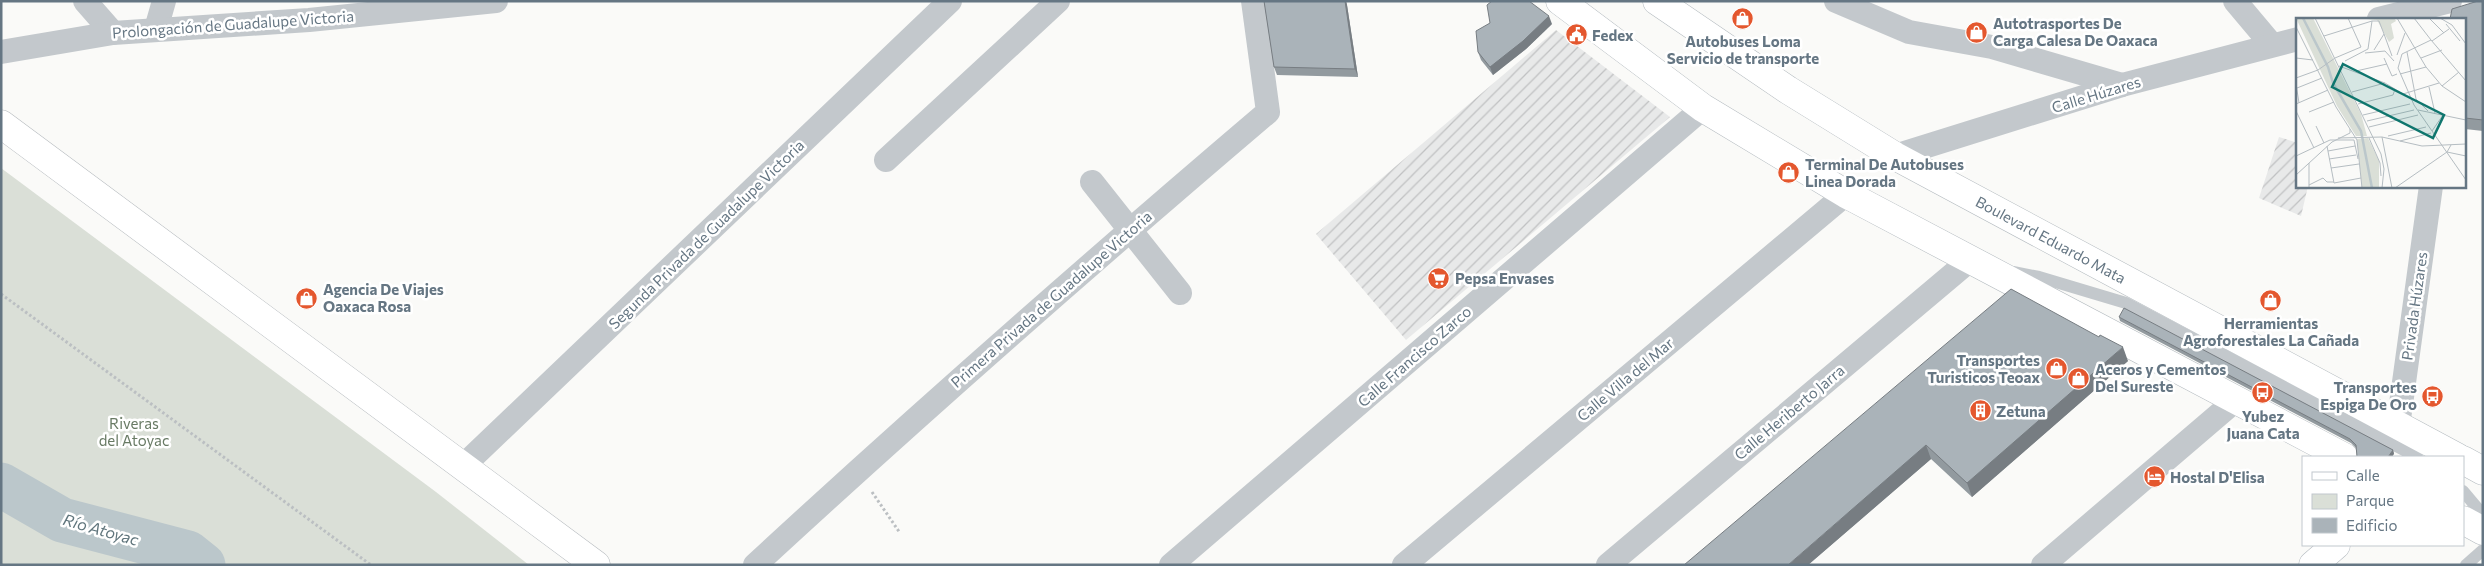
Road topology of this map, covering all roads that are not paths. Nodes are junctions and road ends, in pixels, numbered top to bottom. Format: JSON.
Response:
{"nodes":[{"id":1,"x":85,"y":1,"type":"edge"},
{"id":2,"x":164,"y":1,"type":"edge"},
{"id":3,"x":332,"y":1,"type":"edge"},
{"id":4,"x":496,"y":1,"type":"edge"},
{"id":5,"x":950,"y":1,"type":"edge"},
{"id":6,"x":1058,"y":1,"type":"edge"},
{"id":7,"x":1253,"y":1,"type":"edge"},
{"id":8,"x":1560,"y":1,"type":"edge"},
{"id":9,"x":1657,"y":1,"type":"edge"},
{"id":10,"x":1836,"y":1,"type":"edge"},
{"id":11,"x":2235,"y":1,"type":"edge"},
{"id":12,"x":2444,"y":8,"type":"edge"},
{"id":13,"x":2386,"y":18,"type":"edge"},
{"id":14,"x":309,"y":20,"type":"junction"},
{"id":15,"x":156,"y":29,"type":"junction"},
{"id":16,"x":113,"y":33,"type":"junction"},
{"id":17,"x":2296,"y":40,"type":"edge"},
{"id":18,"x":2272,"y":46,"type":"junction"},
{"id":19,"x":1,"y":52,"type":"edge"},
{"id":20,"x":2122,"y":85,"type":"junction"},
{"id":21,"x":1703,"y":108,"type":"junction"},
{"id":22,"x":1,"y":124,"type":"edge"},
{"id":23,"x":1895,"y":156,"type":"junction"},
{"id":24,"x":886,"y":160,"type":"dead end"},
{"id":25,"x":1092,"y":182,"type":"dead end"},
{"id":26,"x":2431,"y":188,"type":"edge"},
{"id":27,"x":1846,"y":194,"type":"junction"},
{"id":28,"x":1129,"y":230,"type":"junction"},
{"id":29,"x":1976,"y":263,"type":"junction"},
{"id":30,"x":1180,"y":293,"type":"dead end"},
{"id":31,"x":2236,"y":400,"type":"junction"},
{"id":32,"x":2398,"y":426,"type":"junction"},
{"id":33,"x":2342,"y":456,"type":"edge"},
{"id":34,"x":2415,"y":456,"type":"edge"},
{"id":35,"x":2455,"y":456,"type":"edge"},
{"id":36,"x":2464,"y":461,"type":"edge"},
{"id":37,"x":462,"y":467,"type":"junction"},
{"id":38,"x":2483,"y":471,"type":"edge"},
{"id":39,"x":2464,"y":492,"type":"edge"},
{"id":40,"x":2483,"y":515,"type":"edge"},
{"id":41,"x":2464,"y":521,"type":"edge"},
{"id":42,"x":2483,"y":531,"type":"edge"},
{"id":43,"x":2335,"y":546,"type":"edge"},
{"id":44,"x":2483,"y":550,"type":"edge"},
{"id":45,"x":596,"y":565,"type":"edge"},
{"id":46,"x":755,"y":565,"type":"edge"},
{"id":47,"x":1171,"y":565,"type":"edge"},
{"id":48,"x":1404,"y":565,"type":"edge"},
{"id":49,"x":1608,"y":565,"type":"edge"},
{"id":50,"x":2043,"y":565,"type":"edge"},
{"id":51,"x":2313,"y":565,"type":"edge"},
{"id":52,"x":2466,"y":565,"type":"edge"}],
"edges":[{"from":1,"to":16,"type":"street"},
{"from":2,"to":15,"type":"street"},
{"from":3,"to":14,"type":"street"},
{"from":4,"to":14,"type":"street","name":"Prolongación de Guadalupe Victoria"},
{"from":5,"to":37,"type":"street","name":"Segunda Privada de Guadalupe Victoria"},
{"from":6,"to":24,"type":"street"},
{"from":7,"to":28,"type":"street","name":"Primera Privada de Guadalupe Victoria"},
{"from":8,"to":21,"type":"main road"},
{"from":9,"to":23,"type":"main road","name":"Boulevard Eduardo Mata"},
{"from":10,"to":20,"type":"street"},
{"from":11,"to":18,"type":"street"},
{"from":12,"to":13,"type":"street"},
{"from":14,"to":15,"type":"street","name":"Prolongación de Guadalupe Victoria"},
{"from":15,"to":16,"type":"street","name":"Prolongación de Guadalupe Victoria"},
{"from":16,"to":19,"type":"street","name":"Prolongación de Guadalupe Victoria"},
{"from":17,"to":18,"type":"street","name":"Calle Húzares"},
{"from":18,"to":20,"type":"street","name":"Calle Húzares"},
{"from":20,"to":23,"type":"street","name":"Calle Húzares"},
{"from":21,"to":27,"type":"main road"},
{"from":21,"to":47,"type":"street","name":"Calle Francisco Zarco"},
{"from":22,"to":37,"type":"main road"},
{"from":23,"to":32,"type":"main road","name":"Boulevard Eduardo Mata"},
{"from":25,"to":28,"type":"street"},
{"from":26,"to":32,"type":"street","name":"Privada Húzares"},
{"from":27,"to":29,"type":"main road"},
{"from":27,"to":48,"type":"street","name":"Calle Villa del Mar"},
{"from":28,"to":30,"type":"street"},
{"from":28,"to":46,"type":"street","name":"Primera Privada de Guadalupe Victoria"},
{"from":29,"to":31,"type":"main road"},
{"from":29,"to":34,"type":"lane"},
{"from":29,"to":49,"type":"street","name":"Calle Heriberto Jarra"},
{"from":31,"to":33,"type":"main road"},
{"from":31,"to":50,"type":"street"},
{"from":32,"to":35,"type":"main road","name":"Boulevard Eduardo Mata"},
{"from":36,"to":38,"type":"main road"},
{"from":37,"to":45,"type":"main road"},
{"from":39,"to":40,"type":"lane"},
{"from":41,"to":42,"type":"main road"},
{"from":43,"to":51,"type":"main road"},
{"from":44,"to":52,"type":"lane"}]}
